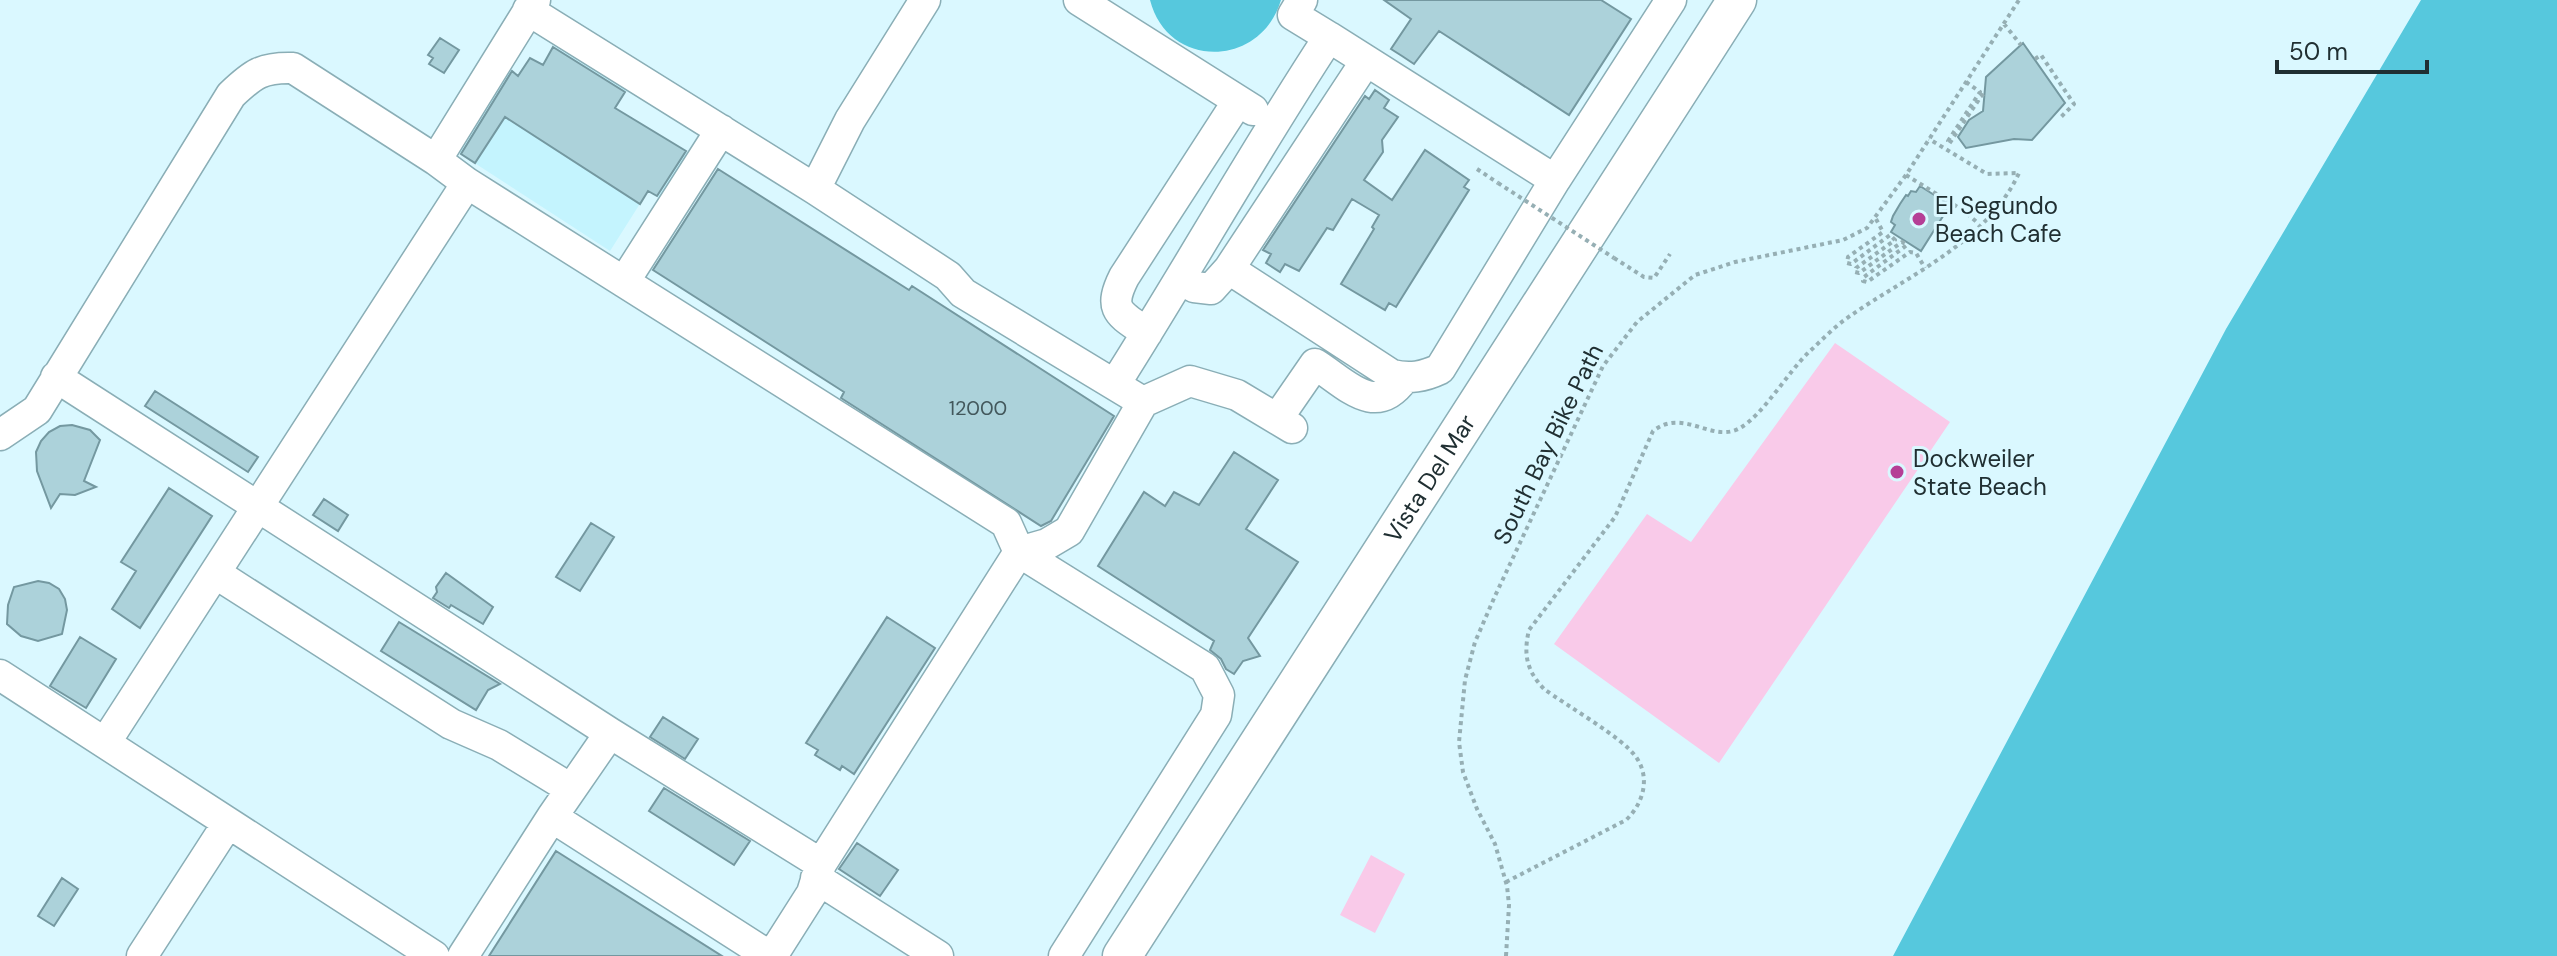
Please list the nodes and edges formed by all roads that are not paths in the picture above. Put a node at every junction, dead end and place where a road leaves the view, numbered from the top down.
1 (925, 0) edge
2 (1079, 0) edge
3 (1302, 0) edge
4 (1737, 0) edge
5 (1662, 3) edge
6 (531, 5) edge
7 (1329, 37) junction
8 (1366, 61) junction
9 (1238, 101) junction
10 (1273, 123) junction
11 (721, 130) junction
12 (436, 160) junction
13 (1555, 180) junction
14 (467, 183) junction
15 (815, 189) junction
16 (1229, 269) junction
17 (1181, 279) junction
18 (624, 282) junction
19 (1147, 333) junction
20 (56, 377) junction
21 (1404, 378) junction
22 (1115, 384) junction
23 (1143, 402) junction
24 (0, 435) edge
25 (257, 507) junction
26 (1019, 552) junction
27 (215, 573) junction
28 (1, 679) edge
29 (610, 733) junction
30 (105, 743) junction
31 (571, 789) junction
32 (552, 817) junction
33 (228, 823) junction
34 (818, 871) junction
35 (142, 956) edge
36 (434, 956) edge
37 (463, 956) edge
38 (770, 956) edge
39 (938, 956) edge
40 (1064, 956) edge
41 (1122, 956) edge

1 - 15 lane
2 - 9 lane
3 - 7 lane
4 - 41 main road, Vista Del Mar
5 - 13 lane
6 - 11 lane
6 - 12 lane
7 - 8 lane
7 - 10 lane
8 - 13 lane
8 - 16 lane
9 - 10 lane
9 - 19 lane
10 - 17 lane
11 - 15 lane
11 - 18 lane
12 - 14 lane
12 - 20 lane
13 - 21 lane
14 - 18 lane
14 - 25 lane
15 - 22 lane
16 - 17 lane
16 - 21 lane
17 - 19 lane
18 - 26 lane
19 - 22 lane
20 - 24 lane
20 - 25 lane
21 - 23 lane
22 - 23 lane
23 - 26 lane
25 - 27 lane
25 - 29 lane
26 - 34 lane
26 - 40 lane
27 - 30 lane
27 - 31 lane
28 - 30 lane
29 - 31 lane
29 - 34 lane
30 - 33 lane
31 - 32 lane
32 - 37 lane
32 - 38 lane
33 - 35 lane
33 - 36 lane
34 - 38 lane
34 - 39 lane

